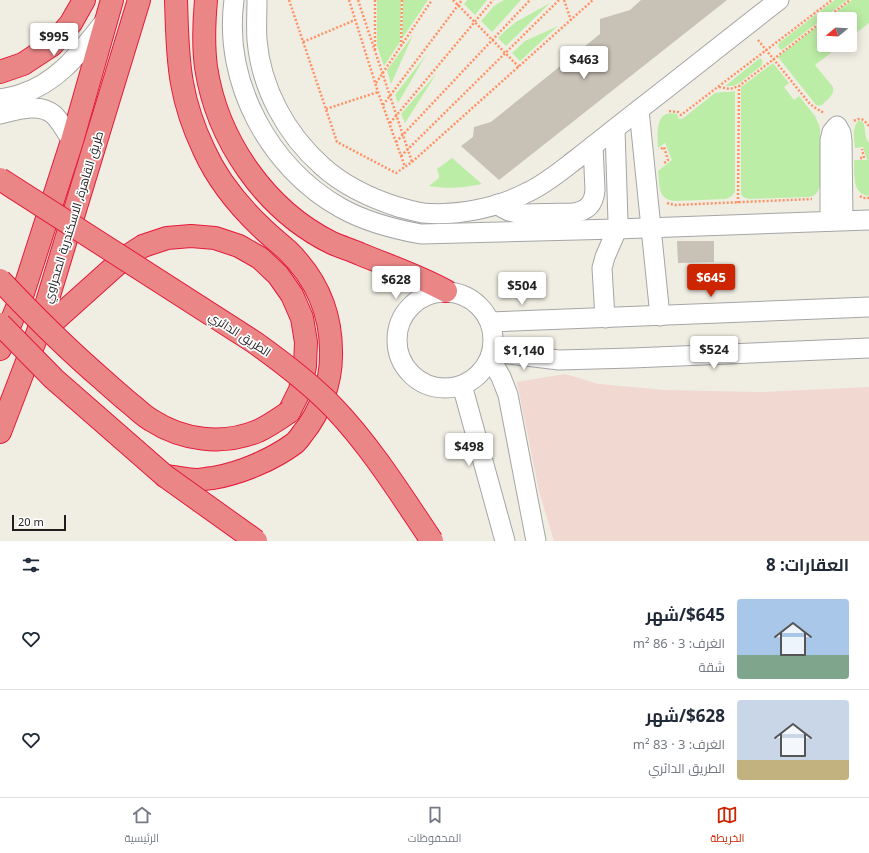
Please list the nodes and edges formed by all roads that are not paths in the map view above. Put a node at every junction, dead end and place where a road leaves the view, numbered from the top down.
1 (84, 0) edge
2 (139, 0) edge
3 (176, 0) edge
4 (206, 0) edge
5 (234, 0) edge
6 (257, 0) edge
7 (779, 0) edge
8 (110, 9) edge
9 (0, 72) edge
10 (0, 99) edge
11 (639, 110) junction
12 (0, 114) edge
13 (615, 129) junction
14 (72, 141) junction
15 (593, 146) junction
16 (0, 179) edge
17 (498, 204) junction
18 (869, 220) edge
19 (837, 221) junction
20 (650, 228) junction
21 (617, 229) junction
22 (0, 280) edge
23 (446, 291) junction
24 (869, 307) edge
25 (660, 316) junction
26 (605, 318) junction
27 (490, 322) junction
28 (0, 324) edge
29 (36, 338) junction
30 (869, 348) edge
31 (0, 349) edge
32 (491, 355) junction
33 (462, 385) junction
34 (0, 432) edge
35 (165, 476) junction
36 (256, 541) edge
37 (432, 541) edge
38 (505, 541) edge
39 (536, 541) edge

1 - 9 highway
2 - 29 highway, طريق القاهرة, الاسكندرية الصحراوي
3 - 35 highway
4 - 23 highway
5 - 21 street
6 - 17 street
7 - 11 street
8 - 10 street
8 - 14 highway, طريق القاهرة, الاسكندرية الصحراوي
11 - 13 street
11 - 20 street
12 - 14 street
13 - 15 street
13 - 21 street
14 - 31 highway, طريق القاهرة, الاسكندرية الصحراوي
15 - 17 street
15 - 17 street
16 - 37 highway, الطريق الدائري, bridge
18 - 19 street
19 - 19 street
19 - 20 street
20 - 21 street
20 - 25 street
21 - 26 street
22 - 29 highway, bridge
23 - 27 street
23 - 33 street
24 - 25 street
25 - 26 street
26 - 27 street
27 - 32 street
28 - 35 highway, bridge
29 - 34 highway, طريق القاهرة, الاسكندرية الصحراوي
30 - 32 street
32 - 33 street
32 - 39 street
33 - 38 street
35 - 36 highway, bridge

